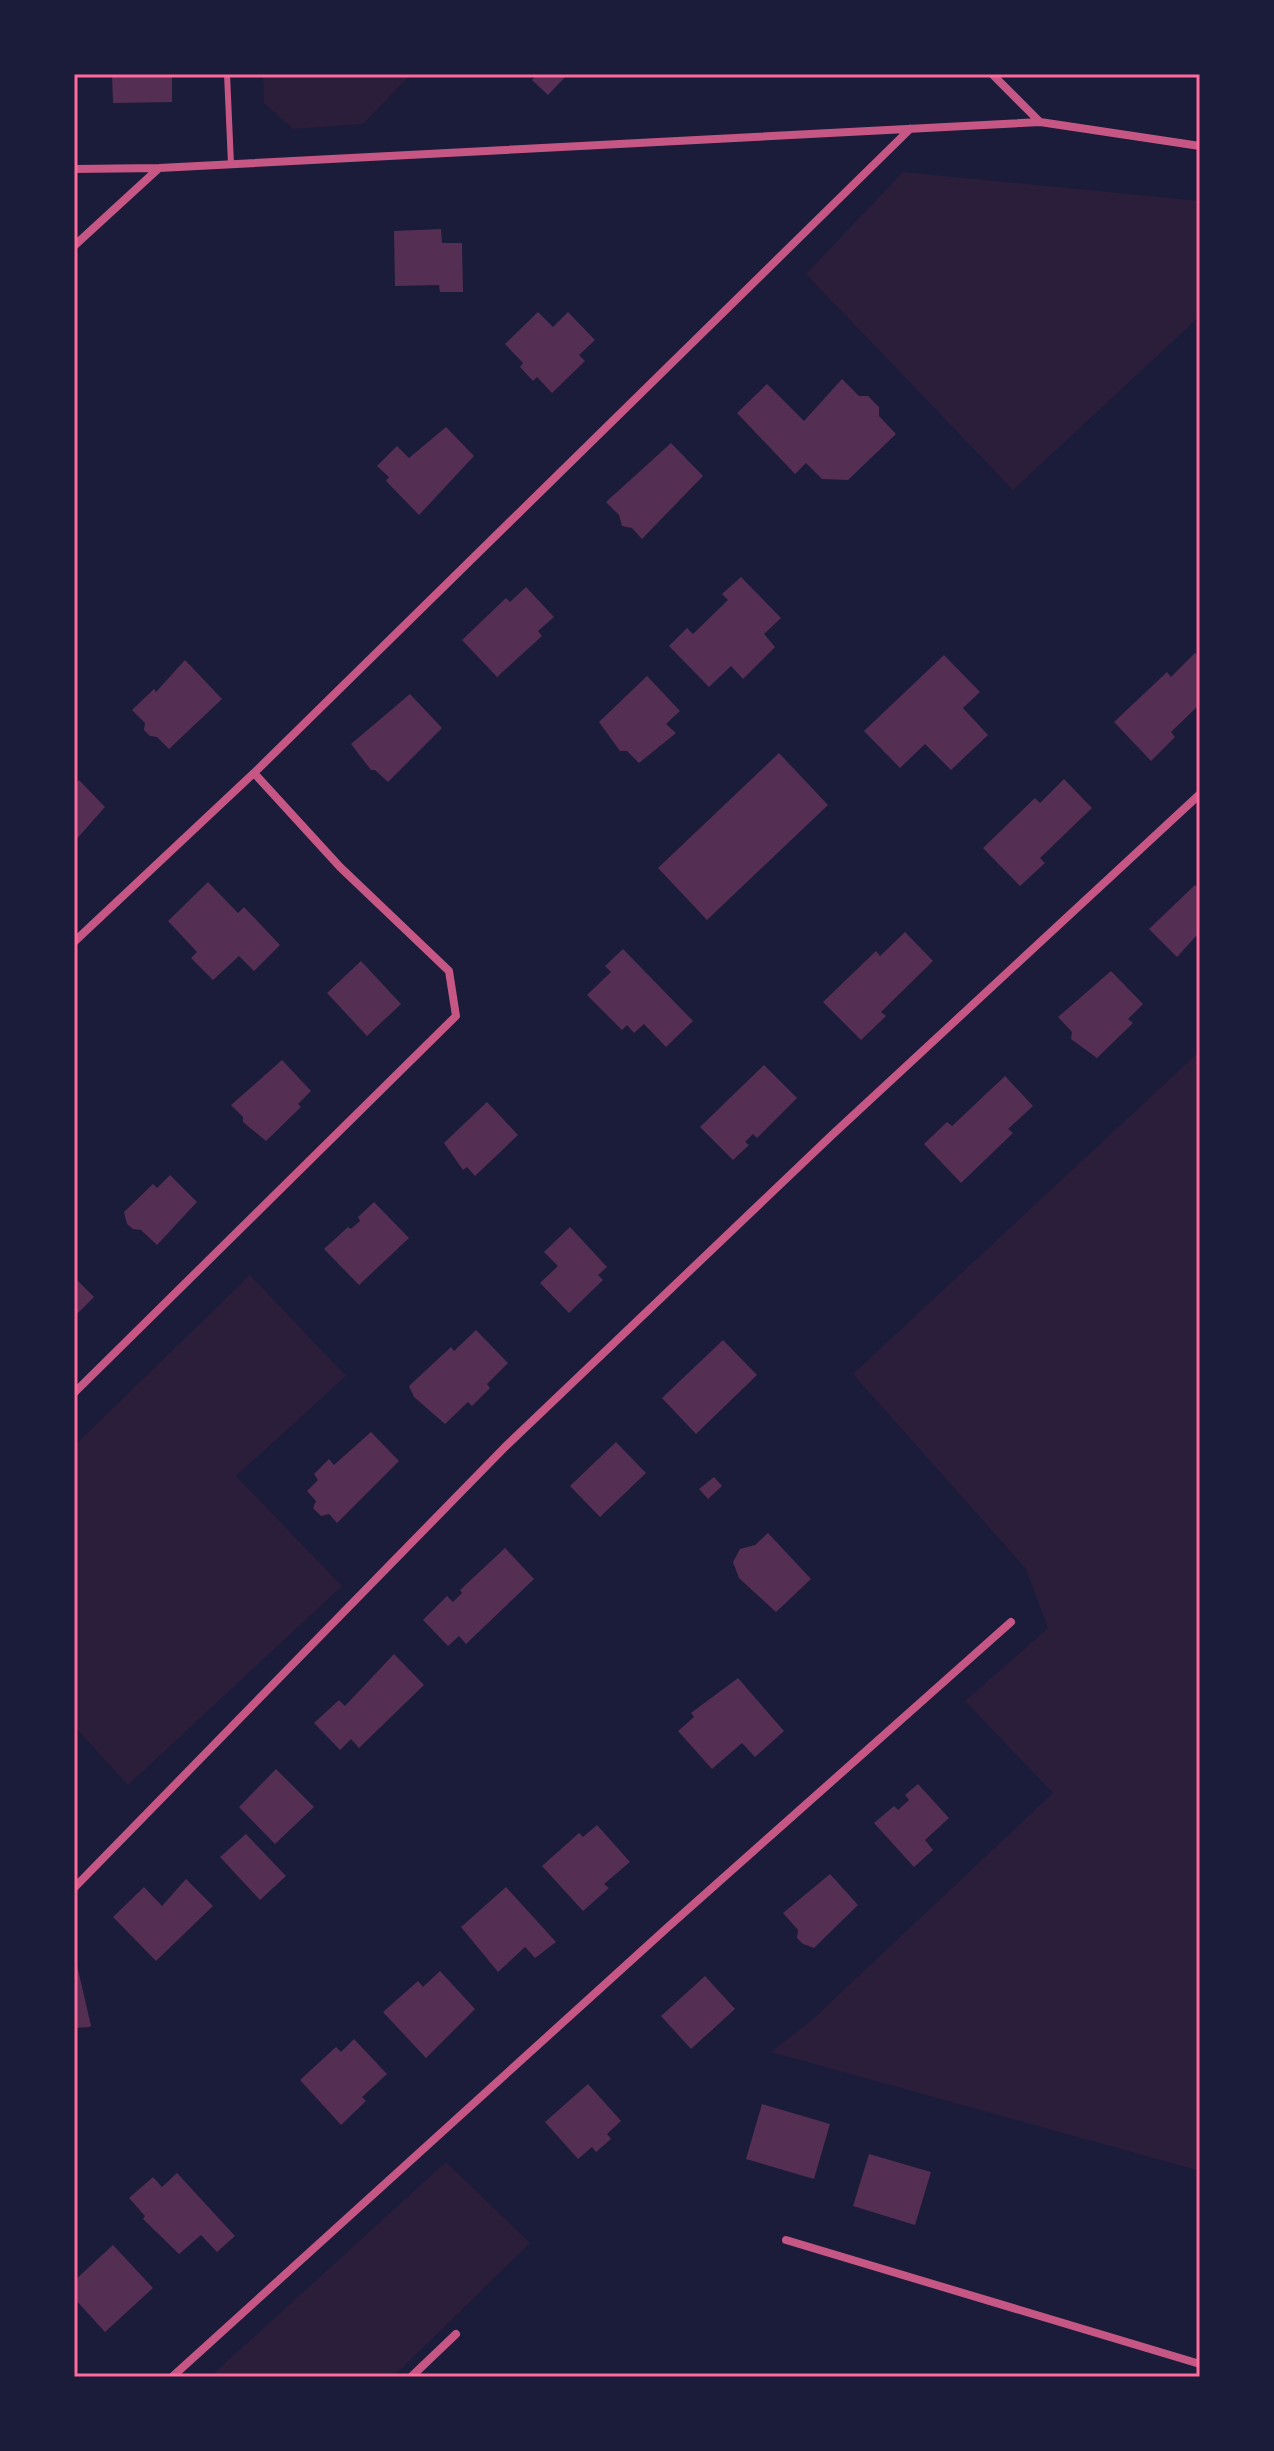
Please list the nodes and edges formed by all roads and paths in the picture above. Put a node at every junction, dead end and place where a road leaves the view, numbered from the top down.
1 (227, 74) edge
2 (992, 74) edge
3 (1040, 122) junction
4 (910, 129) junction
5 (1200, 146) edge
6 (231, 164) junction
7 (159, 168) junction
8 (74, 169) edge
9 (74, 246) edge
10 (254, 773) junction
11 (1200, 794) edge
12 (74, 942) edge
13 (74, 1393) edge
14 (1011, 1622) dead end
15 (74, 1888) edge
16 (786, 2240) dead end
17 (456, 2334) dead end
18 (1200, 2364) edge
19 (174, 2375) edge
20 (411, 2377) edge

1 - 6 lane
2 - 3 street
3 - 4 street
3 - 5 street
4 - 6 street
4 - 10 street
6 - 7 street
7 - 8 street
7 - 9 street
10 - 12 street
10 - 13 street
11 - 15 street
14 - 19 street
16 - 18 street
17 - 20 street

